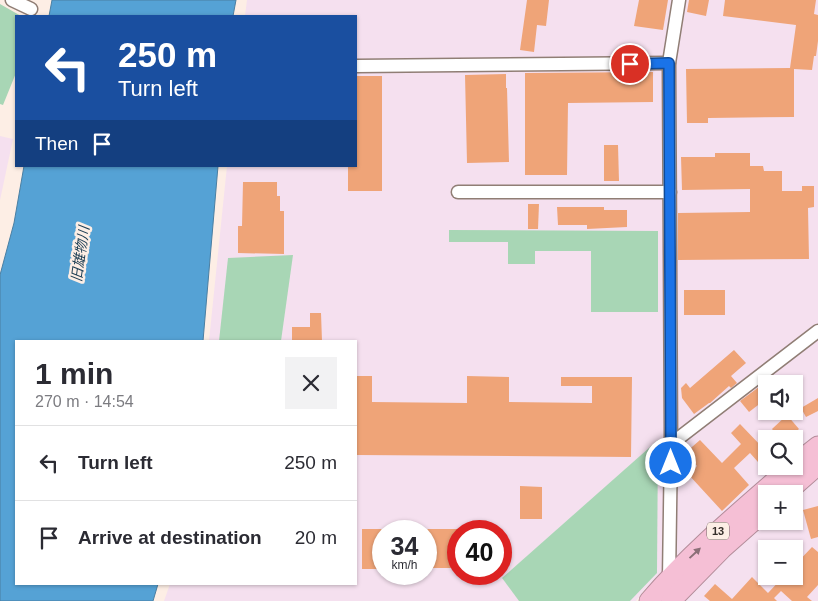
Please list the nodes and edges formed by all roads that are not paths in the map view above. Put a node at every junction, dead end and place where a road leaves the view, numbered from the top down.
1 (12, 0) edge
2 (680, 0) edge
3 (31, 9) dead end
4 (669, 63) junction
5 (357, 66) edge
6 (458, 192) dead end
7 (670, 192) junction
8 (818, 331) edge
9 (671, 444) junction
10 (818, 446) edge
11 (803, 458) edge
12 (818, 465) edge
13 (782, 475) edge
14 (795, 485) edge
15 (758, 517) edge
16 (669, 578) junction
17 (675, 600) edge
18 (649, 601) edge

1 - 3 street
2 - 4 street
4 - 5 street
4 - 7 street
6 - 7 street
7 - 9 street
8 - 9 street
9 - 16 street
10 - 11 highway, 13
12 - 14 highway
16 -> 13 highway, 13
15 - 17 highway, 13
16 - 17 street
16 - 18 highway, 13

